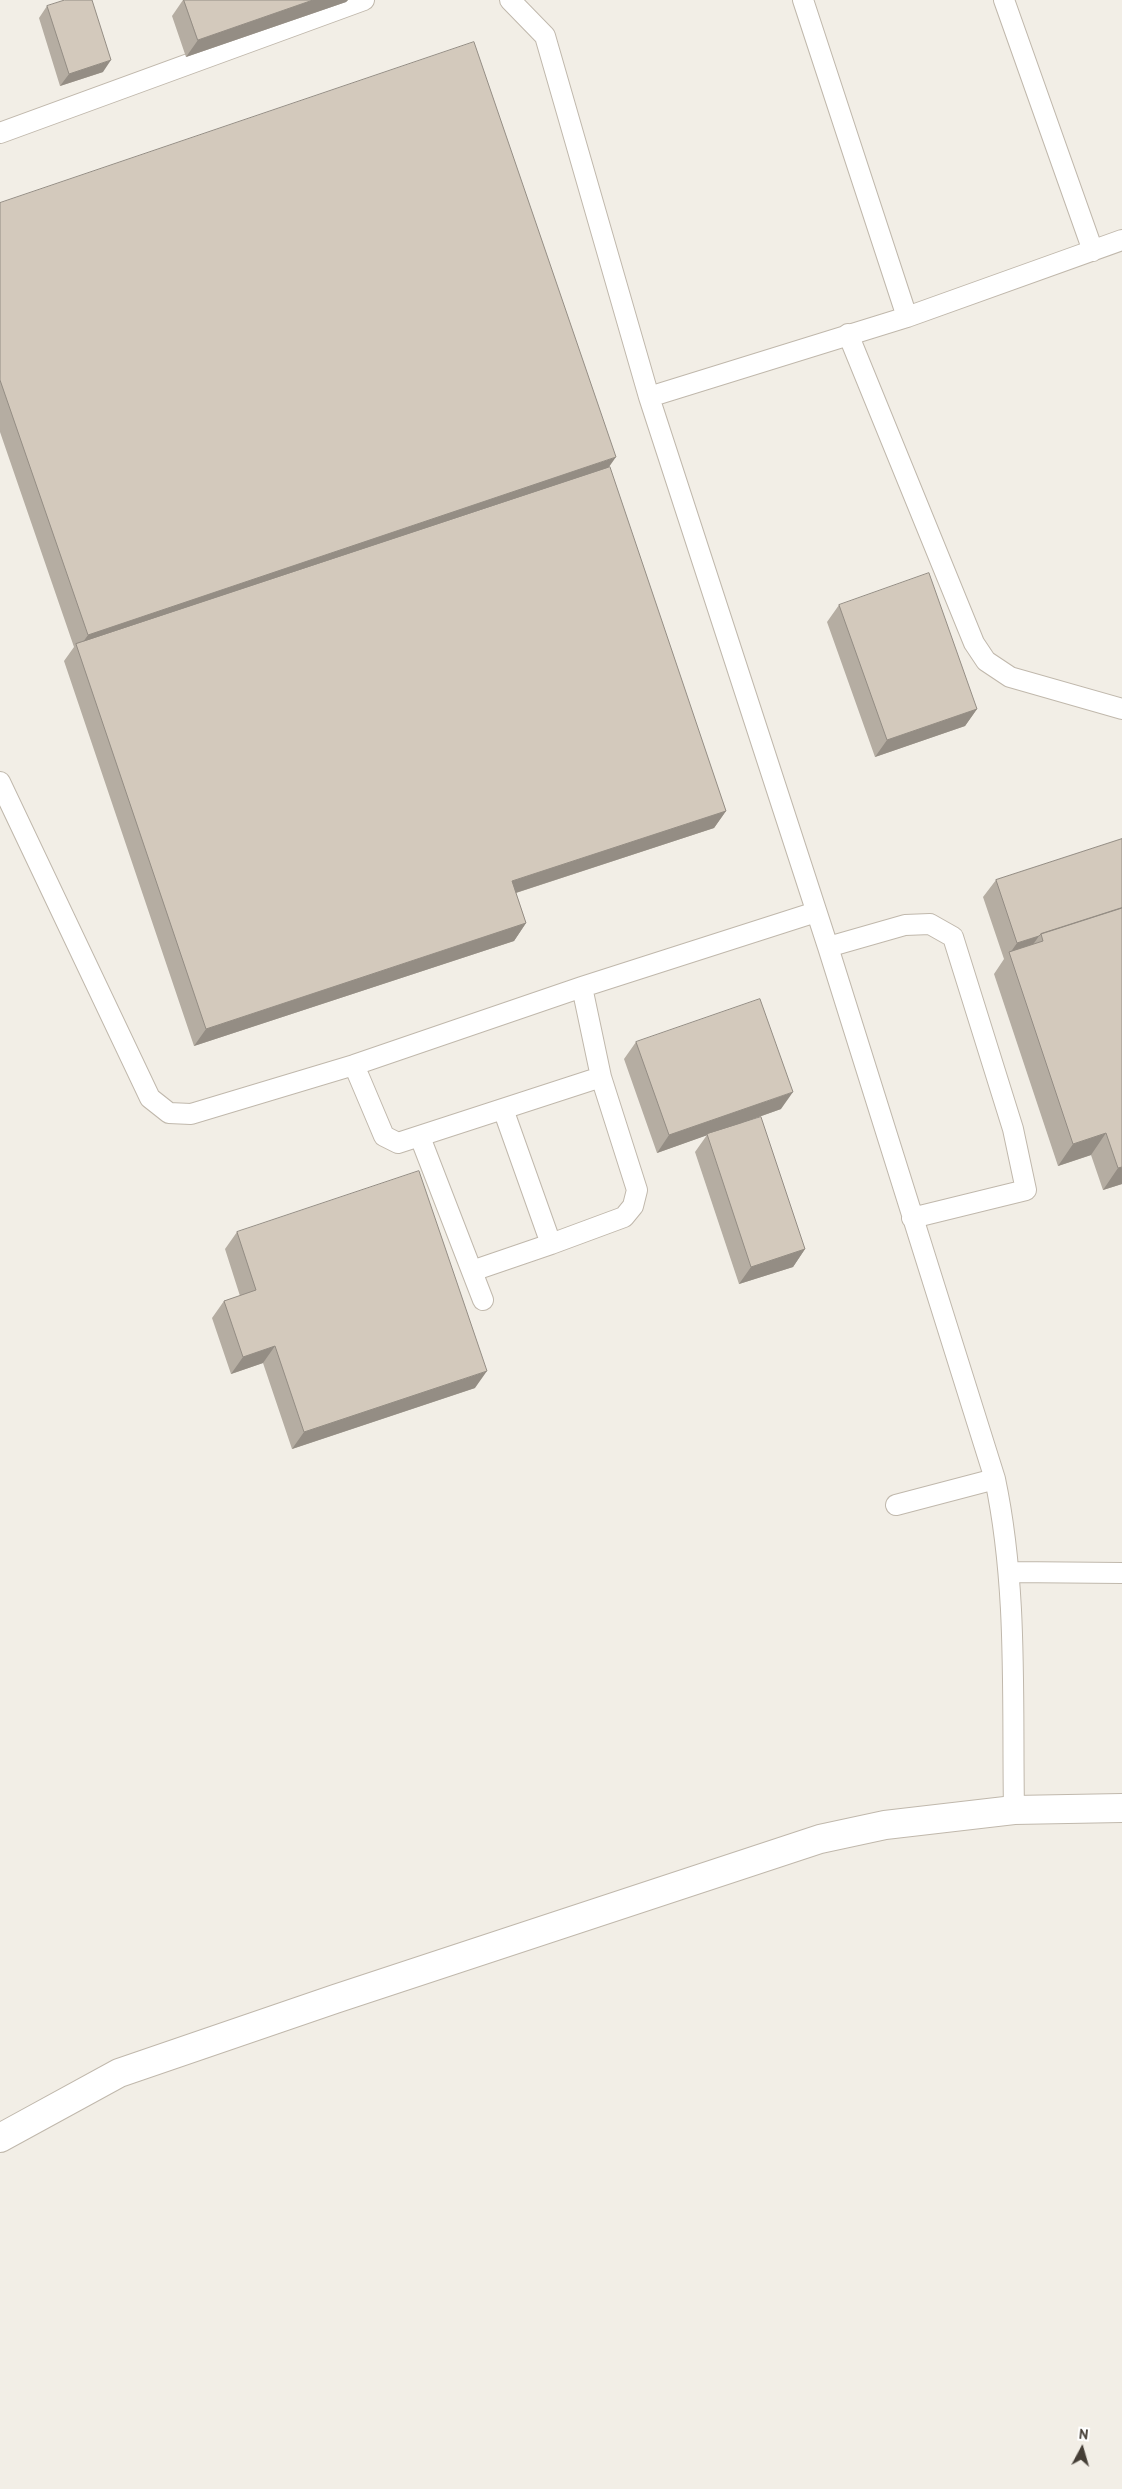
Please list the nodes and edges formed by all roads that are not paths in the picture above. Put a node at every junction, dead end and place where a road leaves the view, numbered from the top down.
1 (364, 0) edge
2 (510, 0) edge
3 (803, 0) edge
4 (1004, 0) edge
5 (0, 133) edge
6 (1122, 240) edge
7 (1093, 251) junction
8 (908, 317) junction
9 (848, 334) junction
10 (649, 397) junction
11 (1122, 710) edge
12 (0, 782) edge
13 (816, 912) junction
14 (828, 947) junction
15 (582, 987) junction
16 (354, 1065) junction
17 (602, 1077) junction
18 (503, 1109) junction
19 (420, 1137) junction
20 (912, 1218) junction
21 (551, 1244) junction
22 (472, 1271) junction
23 (483, 1300) dead end
24 (995, 1479) junction
25 (896, 1506) dead end
26 (1010, 1572) junction
27 (1122, 1573) edge
28 (1122, 1808) edge
29 (1014, 1810) junction
30 (0, 2138) edge

1 - 5 lane
2 - 10 lane
3 - 8 lane
4 - 7 lane
6 - 7 lane
7 - 8 lane
8 - 9 lane
9 - 10 lane
9 - 11 lane
10 - 13 lane
12 - 16 lane
13 - 14 lane
13 - 15 lane
14 - 20 lane
14 - 20 lane
15 - 16 lane
15 - 17 lane
16 - 19 lane
17 - 18 lane
17 - 21 lane
18 - 19 lane
18 - 21 lane
19 - 22 lane
20 - 24 lane
21 - 22 lane
22 - 23 lane
24 - 25 lane
24 - 26 lane
26 - 27 lane
26 - 29 lane
28 - 29 street
29 - 30 street

